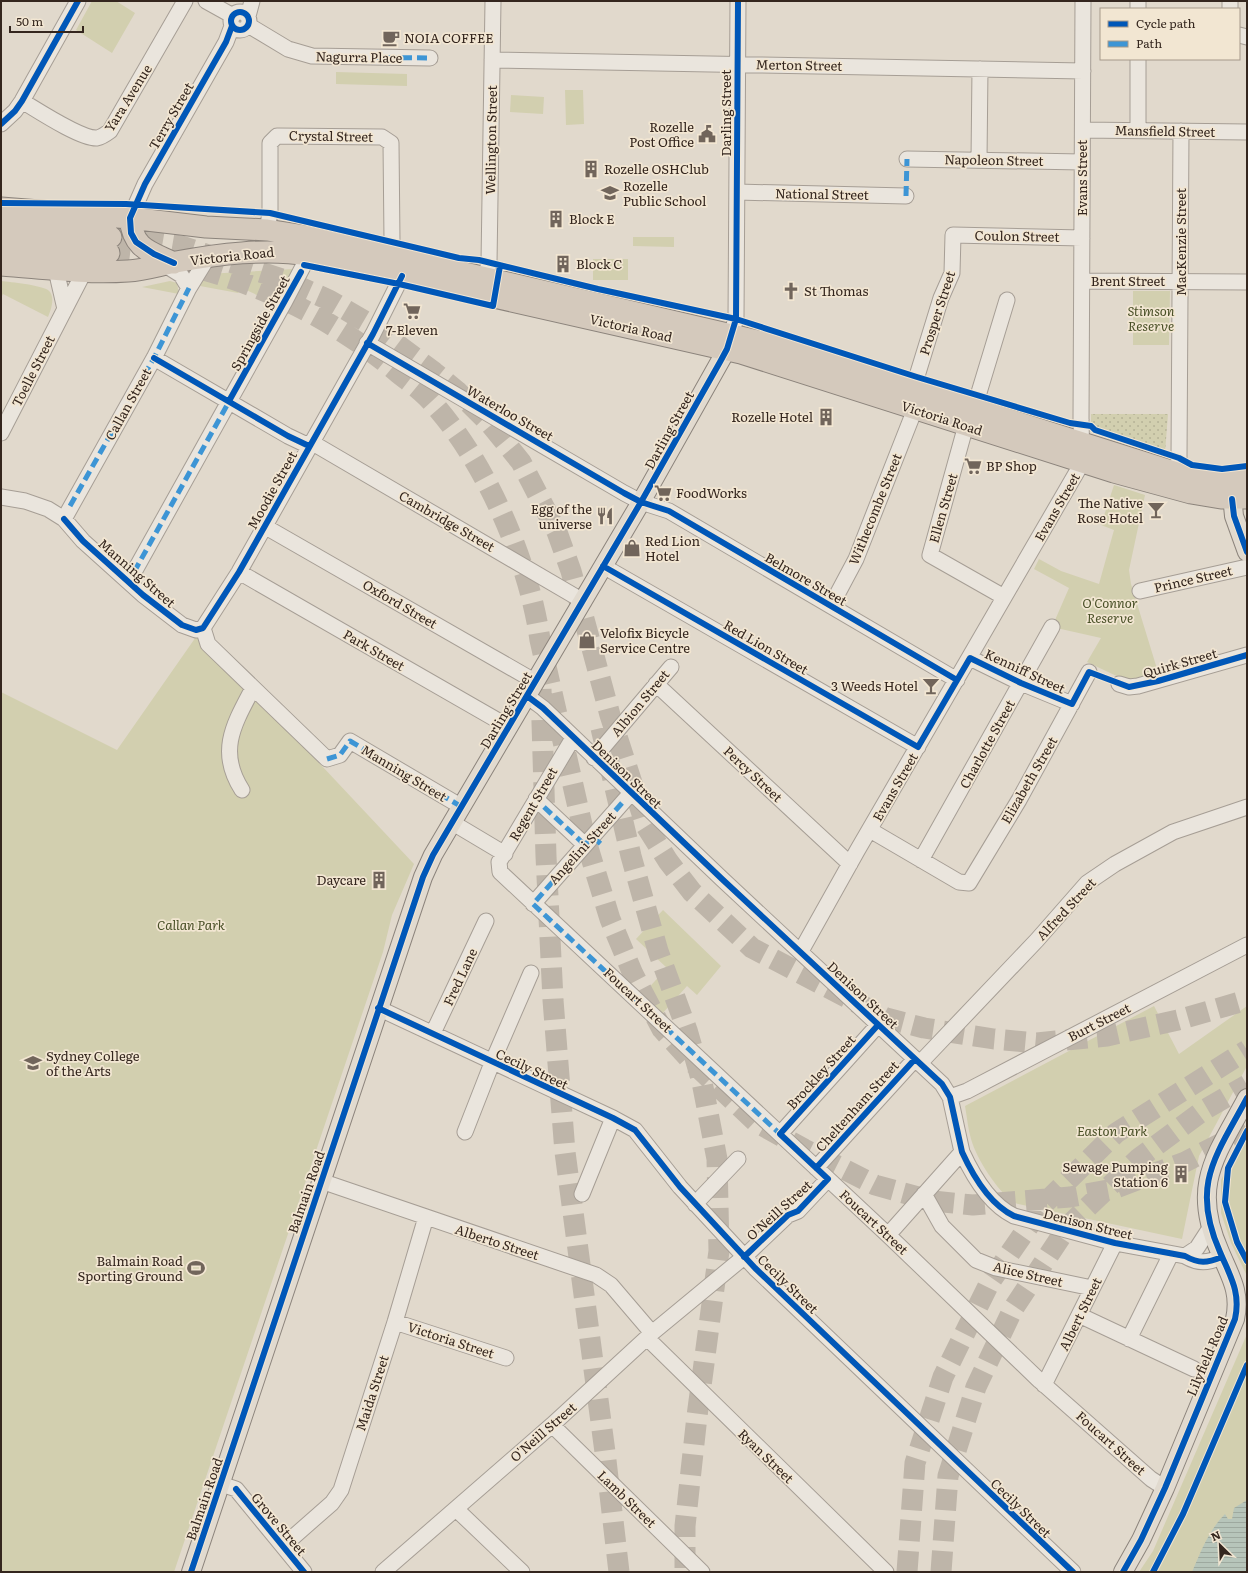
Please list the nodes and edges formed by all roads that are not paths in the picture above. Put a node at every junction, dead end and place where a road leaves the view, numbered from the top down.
1 (78, 1) edge
2 (185, 1) edge
3 (206, 1) edge
4 (250, 1) edge
5 (493, 1) edge
6 (738, 1) edge
7 (1083, 1) edge
8 (240, 21) junction
9 (430, 58) dead end
10 (492, 60) junction
11 (1138, 60) edge
12 (738, 64) junction
13 (980, 69) junction
14 (1083, 71) junction
15 (22, 101) junction
16 (1, 124) edge
17 (1082, 130) junction
18 (1138, 131) junction
19 (1181, 131) junction
20 (1247, 132) edge
21 (907, 159) dead end
22 (979, 160) junction
23 (1082, 162) junction
24 (737, 192) junction
25 (906, 196) dead end
26 (1, 208) edge
27 (130, 218) junction
28 (1, 229) edge
29 (267, 230) junction
30 (953, 235) joint
31 (1082, 238) junction
32 (1, 247) edge
33 (309, 255) junction
34 (388, 256) junction
35 (208, 257) junction
36 (169, 264) junction
37 (1, 265) edge
38 (56, 270) junction
39 (84, 272) junction
40 (402, 276) junction
41 (485, 278) junction
42 (1082, 281) junction
43 (1180, 281) junction
44 (1247, 282) edge
45 (189, 288) junction
46 (468, 291) junction
47 (1007, 300) dead end
48 (65, 309) junction
49 (729, 342) junction
50 (367, 344) junction
51 (154, 358) junction
52 (914, 399) junction
53 (229, 401) junction
54 (970, 417) junction
55 (1, 433) edge
56 (310, 444) junction
57 (1082, 453) junction
58 (1177, 473) junction
59 (1239, 489) edge
60 (1, 497) edge
61 (641, 502) junction
62 (64, 519) junction
63 (264, 526) junction
64 (1245, 545) edge
65 (603, 566) junction
66 (1247, 567) edge
67 (239, 572) junction
68 (129, 581) junction
69 (1140, 591) dead end
70 (1004, 598) junction
71 (582, 601) junction
72 (831, 606) junction
73 (1052, 627) dead end
74 (203, 628) junction
75 (1247, 655) edge
76 (970, 658) junction
77 (671, 667) dead end
78 (1089, 672) dead end
79 (957, 680) junction
80 (1021, 683) junction
81 (656, 684) junction
82 (1119, 684) dead end
83 (252, 688) junction
84 (531, 689) junction
85 (1072, 704) junction
86 (509, 727) junction
87 (573, 738) junction
88 (918, 747) junction
89 (594, 758) junction
90 (242, 790) dead end
91 (631, 793) junction
92 (536, 799) junction
93 (462, 807) junction
94 (1247, 807) edge
95 (453, 823) junction
96 (870, 830) junction
97 (593, 842) junction
98 (505, 854) junction
99 (921, 860) junction
100 (850, 864) junction
101 (500, 872) joint
102 (533, 904) junction
103 (486, 921) dead end
104 (1247, 945) edge
105 (801, 952) junction
106 (531, 973) dead end
107 (378, 1008) junction
108 (878, 1025) junction
109 (433, 1033) junction
110 (918, 1061) junction
111 (492, 1063) junction
112 (950, 1097) junction
113 (1247, 1098) edge
114 (613, 1118) junction
115 (465, 1132) dead end
116 (780, 1134) junction
117 (962, 1152) junction
118 (738, 1159) dead end
119 (816, 1168) junction
120 (828, 1179) junction
121 (321, 1181) junction
122 (582, 1194) dead end
123 (924, 1194) junction
124 (695, 1204) junction
125 (426, 1217) junction
126 (1210, 1228) junction
127 (888, 1235) junction
128 (1115, 1242) junction
129 (1220, 1253) junction
130 (1182, 1254) junction
131 (744, 1256) junction
132 (1092, 1288) junction
133 (1079, 1315) junction
134 (395, 1322) junction
135 (650, 1336) junction
136 (1129, 1339) junction
137 (506, 1358) dead end
138 (1194, 1369) dead end
139 (1044, 1384) junction
140 (552, 1425) junction
141 (221, 1484) junction
142 (1165, 1488) junction
143 (456, 1509) junction
144 (283, 1546) junction
145 (191, 1572) edge
146 (304, 1572) edge
147 (383, 1572) edge
148 (522, 1572) edge
149 (702, 1572) edge
150 (886, 1572) edge
151 (1073, 1572) edge
152 (1123, 1572) edge

1 - 15 street
2 - 15 street, Yara Avenue
3 - 8 street, Nagurra Place
4 - 8 street, Terry Street
5 - 10 street, Wellington Street
6 - 12 street, Darling Street
7 - 14 street, Evans Street
8 - 9 street, Nagurra Place
8 - 27 street, Terry Street
10 - 12 street, Merton Street
10 - 41 street, Wellington Street
11 - 18 street
12 - 13 street, Merton Street
12 - 24 street, Darling Street
13 - 14 street, Merton Street
13 - 22 street
14 - 17 street, Evans Street
15 - 16 street
17 - 18 street, Mansfield Street
17 - 23 street, Evans Street
18 - 19 street, Mansfield Street
19 - 20 street, Mansfield Street
19 - 43 street, MacKenzie Street
21 - 22 street, Napoleon Street
22 - 23 street, Napoleon Street
23 - 31 street, Evans Street
24 - 25 street, National Street
24 - 49 street, Darling Street
26 - 27 highway, Victoria Road
27 - 29 highway, Victoria Road
27 - 36 highway
28 - 32 highway
29 - 34 highway, Victoria Road
29 - 34 street, Crystal Street
30 - 31 street, Coulon Street
30 - 52 street, Prosper Street
31 - 42 street, Evans Street
33 - 35 highway, Victoria Road
33 - 40 highway, Victoria Road
33 - 53 street, Springside Street
34 - 41 highway, Victoria Road
35 - 36 highway, Victoria Road
35 - 45 street, Callan Street
36 - 39 highway, Victoria Road
36 - 45 street
37 - 38 highway, Victoria Road
38 - 39 highway, Victoria Road
38 - 48 street
39 - 48 street, Toelle Street
40 - 46 highway, Victoria Road
40 - 50 street, Moodie Street
41 - 46 highway
41 - 49 highway, Victoria Road
42 - 43 street, Brent Street
42 - 57 street, Evans Street
43 - 44 street, Brent Street
43 - 58 street, MacKenzie Street
45 - 51 street, Callan Street
46 - 49 highway, Victoria Road
47 - 54 street, Ellen Street
48 - 55 street, Toelle Street
49 - 52 highway, Victoria Road
49 - 61 main road, Darling Street
50 - 56 street, Moodie Street
50 - 61 street, Waterloo Street
51 - 53 street, Cambridge Street
51 - 62 street, Callan Street
52 - 54 highway, Victoria Road
52 - 72 street, Withecombe Street
53 - 56 street, Cambridge Street
53 - 68 street, Springside Street
54 - 57 highway, Victoria Road
54 - 70 street, Ellen Street
56 - 63 street, Moodie Street
56 - 71 street, Cambridge Street
57 - 58 highway, Victoria Road
57 - 59 highway, Victoria Road
57 - 70 street, Evans Street
58 - 59 highway, Victoria Road
59 - 64 main road
60 - 62 street, Manning Street
61 - 65 main road, Darling Street
61 - 72 street, Belmore Street
62 - 68 street, Manning Street
63 - 67 street, Moodie Street
63 - 84 street, Oxford Street
65 - 71 main road, Darling Street
65 - 88 street, Red Lion Street
66 - 69 street, Prince Street
67 - 74 street, Moodie Street
67 - 86 street, Park Street
68 - 74 street, Manning Street
70 - 76 street, Evans Street
71 - 84 main road, Darling Street
72 - 79 street, Belmore Street
73 - 80 street, Charlotte Street
74 - 83 street, Manning Street
75 - 82 street, Quirk Street
76 - 79 street, Evans Street
76 - 80 street, Kenniff Street
77 - 81 street, Albion Street
78 - 85 street, Elizabeth Street
79 - 88 street, Evans Street
80 - 85 street, Kenniff Street
80 - 99 street, Charlotte Street
81 - 89 street, Albion Street
81 - 100 street, Percy Street
83 - 90 street
83 - 93 street, Manning Street
84 - 86 main road, Darling Street
84 - 87 street, Denison Street
85 - 99 street, Elizabeth Street
86 - 93 main road, Darling Street
87 - 89 street, Denison Street
87 - 92 street, Regent Street
88 - 96 street, Evans Street
89 - 91 street, Denison Street
91 - 97 street, Angelini Street
91 - 105 street, Denison Street
92 - 97 street
92 - 98 street, Regent Street
93 - 95 main road, Darling Street
94 - 110 street, Alfred Street
95 - 98 street
95 - 107 main road, Balmain Road
96 - 99 street
96 - 100 street, Evans Street
97 - 102 street, Angelini Street
98 - 101 street, Regent Street
100 - 105 street, Evans Street
101 - 102 street, Foucart Street
102 - 116 street, Foucart Street
103 - 109 street, Fred Lane
104 - 112 street, Burt Street
105 - 108 street, Denison Street
106 - 111 street
107 - 109 street, Cecily Street
107 - 121 main road, Balmain Road
108 - 110 street, Denison Street
108 - 116 street, Brockley Street
109 - 111 street, Cecily Street
110 - 112 street, Denison Street
110 - 119 street, Cheltenham Street
111 - 114 street, Cecily Street
111 - 115 street
112 - 117 street, Denison Street
113 - 126 main road, Lilyfield Road
114 - 122 street
114 - 124 street, Cecily Street
116 - 119 street, Foucart Street
117 - 123 street
117 - 128 street, Denison Street
118 - 124 street
119 - 120 street, Foucart Street
120 - 127 street, Foucart Street
120 - 131 street, O'Neill Street
121 - 125 street, Alberto Street
121 - 141 main road, Balmain Road
123 - 127 street
123 - 132 street, Alice Street
124 - 131 street, Cecily Street
125 - 134 street, Maida Street
125 - 135 street, Alberto Street
126 - 129 main road, Lilyfield Road
126 - 130 street
127 - 139 street, Foucart Street
128 - 130 street, Denison Street
128 - 132 street, Albert Street
129 - 130 street, Denison Street
129 - 142 main road, Lilyfield Road
130 - 136 street
131 - 135 street, O'Neill Street
131 - 151 street, Cecily Street
132 - 133 street, Albert Street
133 - 136 street
133 - 139 street, Albert Street
134 - 137 street, Victoria Street
134 - 144 street, Maida Street
135 - 140 street, O'Neill Street
135 - 150 street, Ryan Street
136 - 138 street
139 - 142 street, Foucart Street
140 - 143 street, O'Neill Street
140 - 149 street, Lamb Street
141 - 144 street, Grove Street
141 - 145 main road, Balmain Road
142 - 152 main road, Lilyfield Road
143 - 147 street, O'Neill Street
143 - 148 street
144 - 146 street, Grove Street

